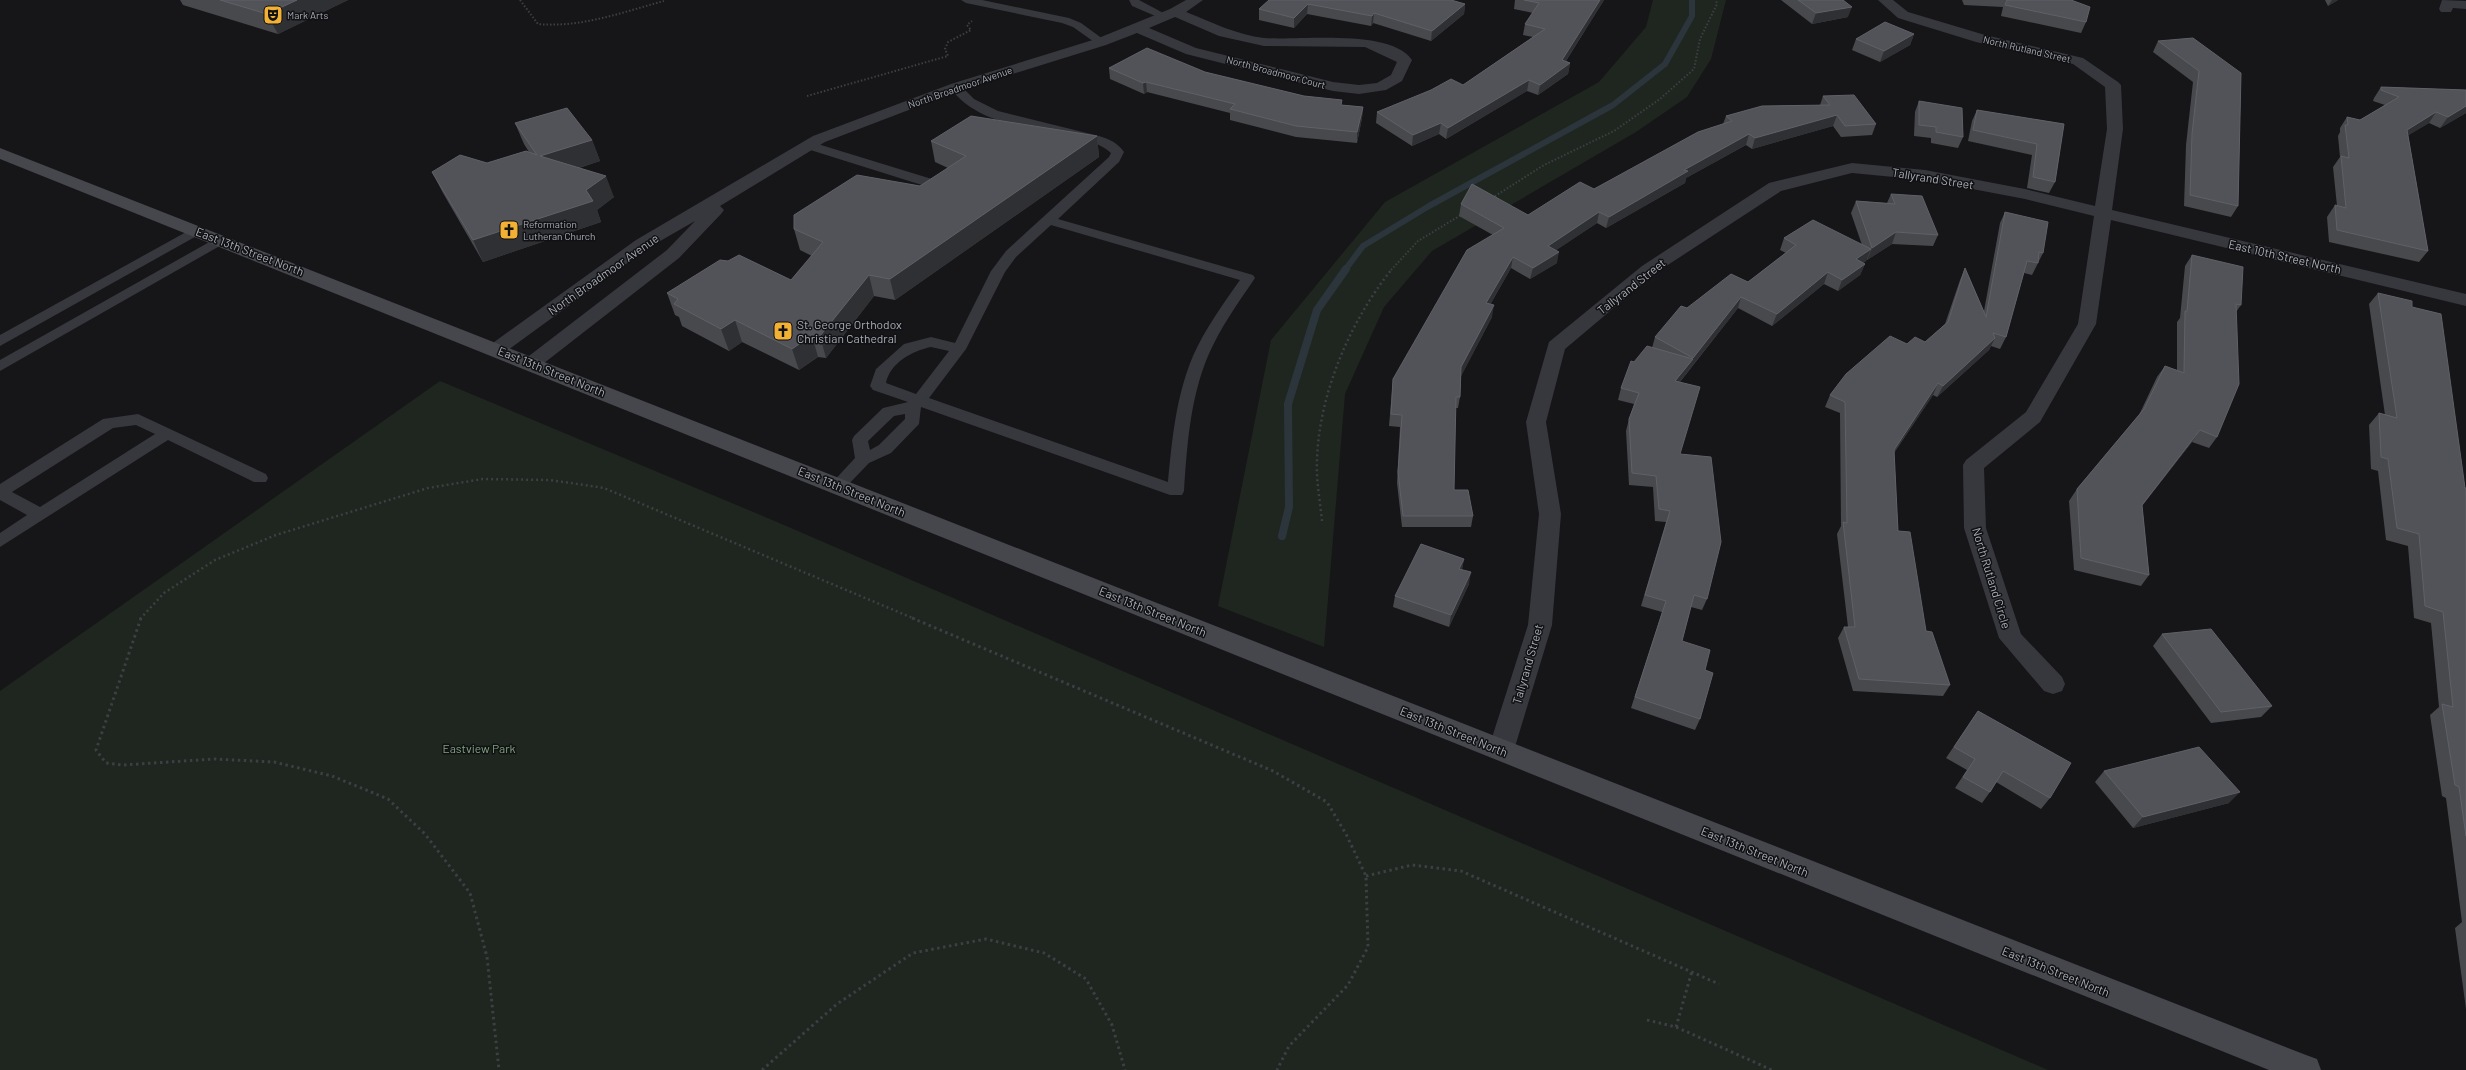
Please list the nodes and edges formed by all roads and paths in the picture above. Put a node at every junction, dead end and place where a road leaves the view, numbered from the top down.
1 (520, 0) edge
2 (966, 0) edge
3 (1196, 0) edge
4 (1716, 0) edge
5 (1884, 0) edge
6 (664, 1) edge
7 (1135, 2) edge
8 (2466, 5) edge
9 (992, 7) junction
10 (2446, 9) dead end
11 (1170, 14) junction
12 (1138, 28) junction
13 (1101, 42) junction
14 (956, 87) junction
15 (807, 96) dead end
16 (808, 145) junction
17 (0, 153) edge
18 (930, 183) edge
19 (733, 192) junction
20 (1489, 199) edge
21 (2103, 213) junction
22 (1463, 214) edge
23 (1048, 220) junction
24 (196, 230) junction
25 (220, 240) junction
26 (2466, 300) edge
27 (0, 341) edge
28 (497, 349) junction
29 (959, 349) junction
30 (532, 363) junction
31 (0, 366) edge
32 (916, 403) junction
33 (167, 433) junction
34 (863, 459) junction
35 (260, 478) dead end
36 (838, 485) junction
37 (0, 492) edge
38 (42, 515) junction
39 (1322, 521) dead end
40 (0, 542) edge
41 (2053, 684) dead end
42 (1501, 750) junction
43 (1366, 876) junction
44 (1692, 971) junction
45 (1719, 984) dead end
46 (1647, 1020) dead end
47 (1676, 1027) junction
48 (498, 1070) edge
49 (762, 1070) edge
50 (1125, 1070) edge
51 (1277, 1070) edge
52 (1772, 1070) edge
53 (2306, 1070) edge

1 - 6 path
2 - 9 lane
3 - 11 street, North Broadmoor Avenue
4 - 20 path
5 - 21 street, North Rutland Street
7 - 11 lane
8 - 10 street
9 - 13 lane
9 - 15 path
11 - 12 street, North Broadmoor Avenue
11 - 12 street, North Broadmoor Court
12 - 13 street, North Broadmoor Avenue
13 - 14 street, North Broadmoor Avenue
14 - 16 street, North Broadmoor Avenue
14 - 23 lane
16 - 18 lane
16 - 19 street, North Broadmoor Avenue
17 - 24 main road, East 13th Street North
19 - 28 street, North Broadmoor Avenue
19 - 30 street, North Broadmoor Avenue
21 - 26 street, East 10th Street North
21 - 41 street, North Rutland Circle
21 - 42 street, Tallyrand Street
22 - 39 path
23 - 29 lane
23 - 32 lane
24 - 25 main road, East 13th Street North
24 - 27 lane
25 - 28 main road, East 13th Street North
25 - 31 lane
28 - 30 main road, East 13th Street North
29 - 32 lane
29 - 32 lane
30 - 36 main road, East 13th Street North
32 - 34 lane
32 - 34 lane
33 - 35 lane
33 - 37 lane
33 - 38 lane
34 - 36 lane
36 - 42 main road, East 13th Street North
37 - 38 lane
38 - 40 lane
42 - 53 main road, East 13th Street North
43 - 44 path
43 - 48 path
43 - 51 path
44 - 45 path
44 - 47 path
46 - 47 path
47 - 52 path
49 - 50 path

